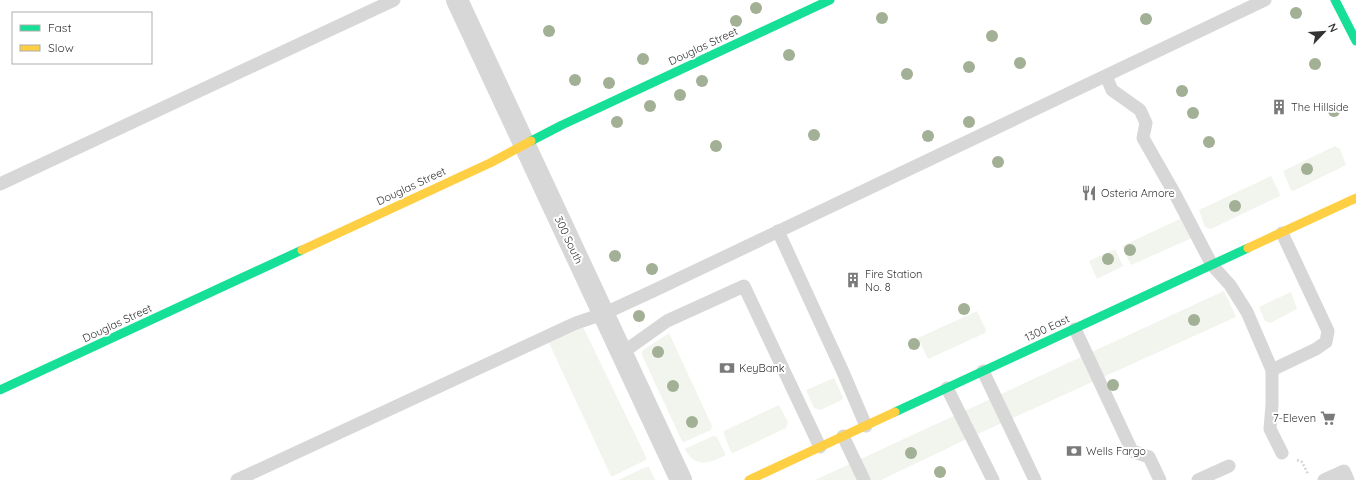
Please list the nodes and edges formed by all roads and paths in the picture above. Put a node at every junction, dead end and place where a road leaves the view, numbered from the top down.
1 (394, 0) edge
2 (457, 0) edge
3 (830, 0) edge
4 (1265, 0) edge
5 (1350, 0) edge
6 (1337, 3) edge
7 (1356, 41) edge
8 (1106, 76) junction
9 (524, 145) junction
10 (0, 184) edge
11 (1356, 198) edge
12 (778, 231) junction
13 (1282, 233) junction
14 (1212, 265) junction
15 (603, 314) junction
16 (1075, 329) junction
17 (622, 353) junction
18 (1272, 370) junction
19 (983, 371) junction
20 (947, 388) junction
21 (0, 390) edge
22 (866, 426) junction
23 (843, 436) junction
24 (820, 447) junction
25 (1282, 452) dead end
26 (1302, 462) dead end
27 (1229, 466) dead end
28 (1305, 468) dead end
29 (237, 480) edge
30 (681, 480) edge
31 (749, 480) edge
32 (864, 480) edge
33 (993, 480) edge
34 (1035, 480) edge
35 (1160, 480) edge
36 (1198, 480) edge
37 (1324, 480) edge
38 (1348, 480) edge

1 - 10 lane
2 - 9 street, 300 South
3 - 9 street, Douglas Street
4 - 8 lane
5 - 6 lane
6 - 7 street
8 - 12 lane
8 - 14 lane
9 - 15 street, 300 South
9 - 21 street, Douglas Street
11 - 13 street, 1300 East
12 - 15 lane
12 - 22 lane
13 - 14 street, 1300 East
13 - 18 lane
14 - 16 street, 1300 East
14 - 18 lane
15 - 17 street, 300 South
15 - 29 lane
16 - 19 street, 1300 East
16 - 35 lane
17 - 24 lane
17 - 30 street, 300 South
18 - 25 lane
19 - 20 street, 1300 East
19 - 34 lane
20 - 22 street, 1300 East
20 - 33 lane
22 - 23 street, 1300 East
23 - 24 street, 1300 East
23 - 32 lane
24 - 31 street, 1300 East
26 - 28 path
27 - 36 lane
37 - 38 lane

